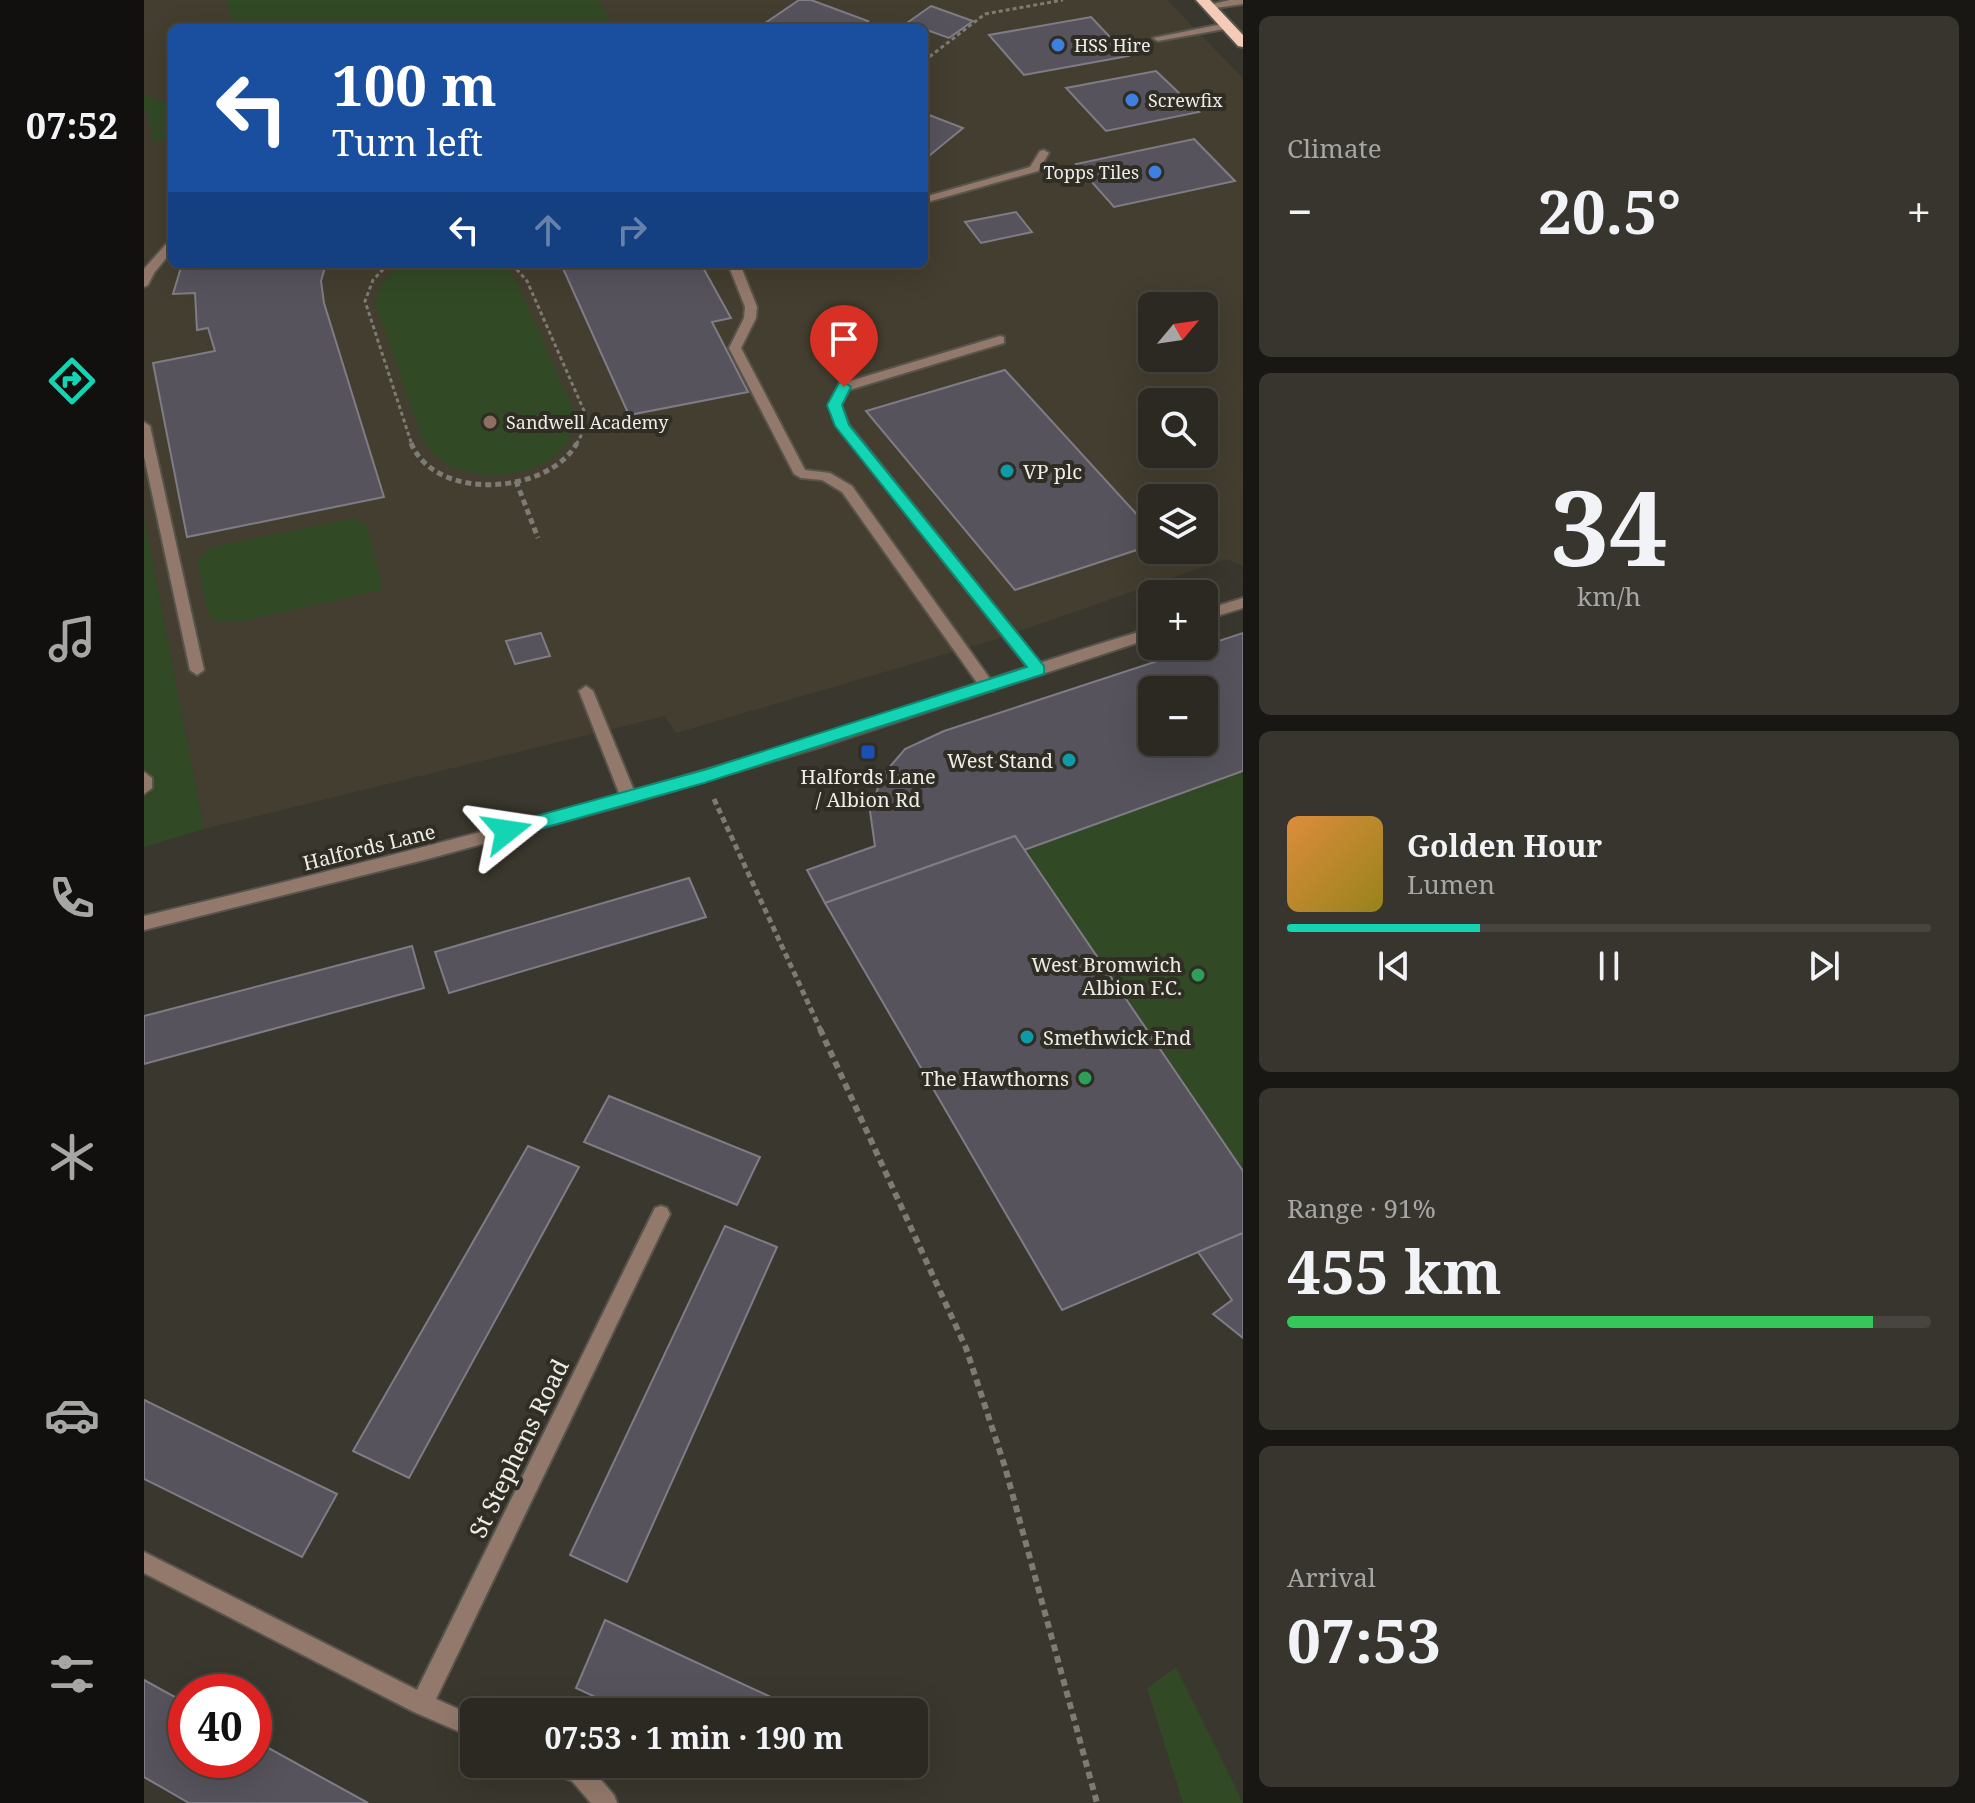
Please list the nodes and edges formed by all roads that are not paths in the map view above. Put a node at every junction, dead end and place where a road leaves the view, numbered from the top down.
1 (1243, 1) edge
2 (1206, 3) edge
3 (1227, 26) junction
4 (1158, 38) dead end
5 (1243, 43) edge
6 (1044, 153) dead end
7 (928, 199) edge
8 (168, 249) edge
9 (736, 268) edge
10 (144, 283) edge
11 (1000, 340) dead end
12 (144, 426) edge
13 (1243, 603) edge
14 (1218, 611) edge
15 (1138, 638) edge
16 (197, 670) dead end
17 (1038, 670) junction
18 (988, 687) junction
19 (586, 691) dead end
20 (144, 778) edge
21 (144, 788) edge
22 (629, 798) junction
23 (144, 923) edge
24 (661, 1214) dead end
25 (144, 1562) edge
26 (422, 1704) junction
27 (460, 1721) edge
28 (584, 1778) edge
29 (606, 1803) edge

1 - 2 street
2 - 3 highway
3 - 4 street
3 - 5 highway
6 - 7 street
8 - 10 street
9 - 18 street
11 - 17 street
12 - 16 street
13 - 14 street
15 - 17 street, Halfords Lane
17 - 18 street, Halfords Lane
18 - 22 street, Halfords Lane
19 - 22 street
20 - 21 street
22 - 23 street, Halfords Lane
24 - 26 street, St Stephens Road
25 - 26 street
26 - 27 street
28 - 29 street

